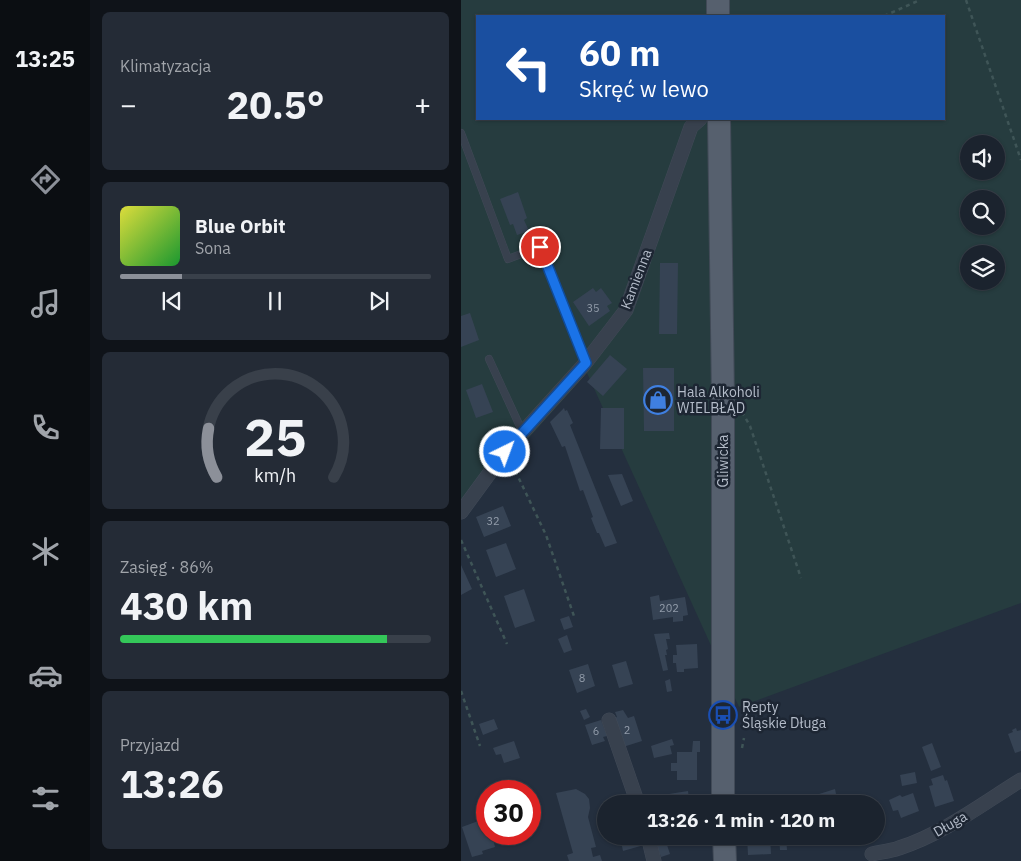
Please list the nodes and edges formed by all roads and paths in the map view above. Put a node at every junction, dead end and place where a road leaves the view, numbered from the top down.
1 (718, 0) edge
2 (920, 0) edge
3 (967, 0) edge
4 (718, 15) edge
5 (886, 15) edge
6 (699, 120) edge
7 (719, 120) edge
8 (461, 133) edge
9 (1021, 160) edge
10 (489, 358) dead end
11 (586, 363) junction
12 (723, 398) junction
13 (523, 433) junction
14 (505, 452) junction
15 (461, 512) edge
16 (461, 540) edge
17 (801, 578) dead end
18 (575, 619) dead end
19 (507, 644) dead end
20 (461, 692) edge
21 (609, 720) dead end
22 (480, 746) dead end
23 (1021, 780) edge
24 (635, 795) edge
25 (723, 795) edge
26 (650, 845) edge
27 (724, 845) edge
28 (872, 854) dead end
29 (654, 861) edge
30 (725, 861) edge

1 - 4 main road
2 - 5 path
3 - 9 path
6 - 11 street, Kamienna
7 - 12 main road, Gliwicka
8 - 11 lane
10 - 13 lane
11 - 13 street, Kamienna
12 - 17 path
12 - 25 main road, Gliwicka
13 - 14 street, Kamienna
14 - 15 street, Kamienna
14 - 18 path
16 - 19 path
20 - 22 path
21 - 24 street
23 - 28 street, Długa
26 - 29 street
27 - 30 main road

